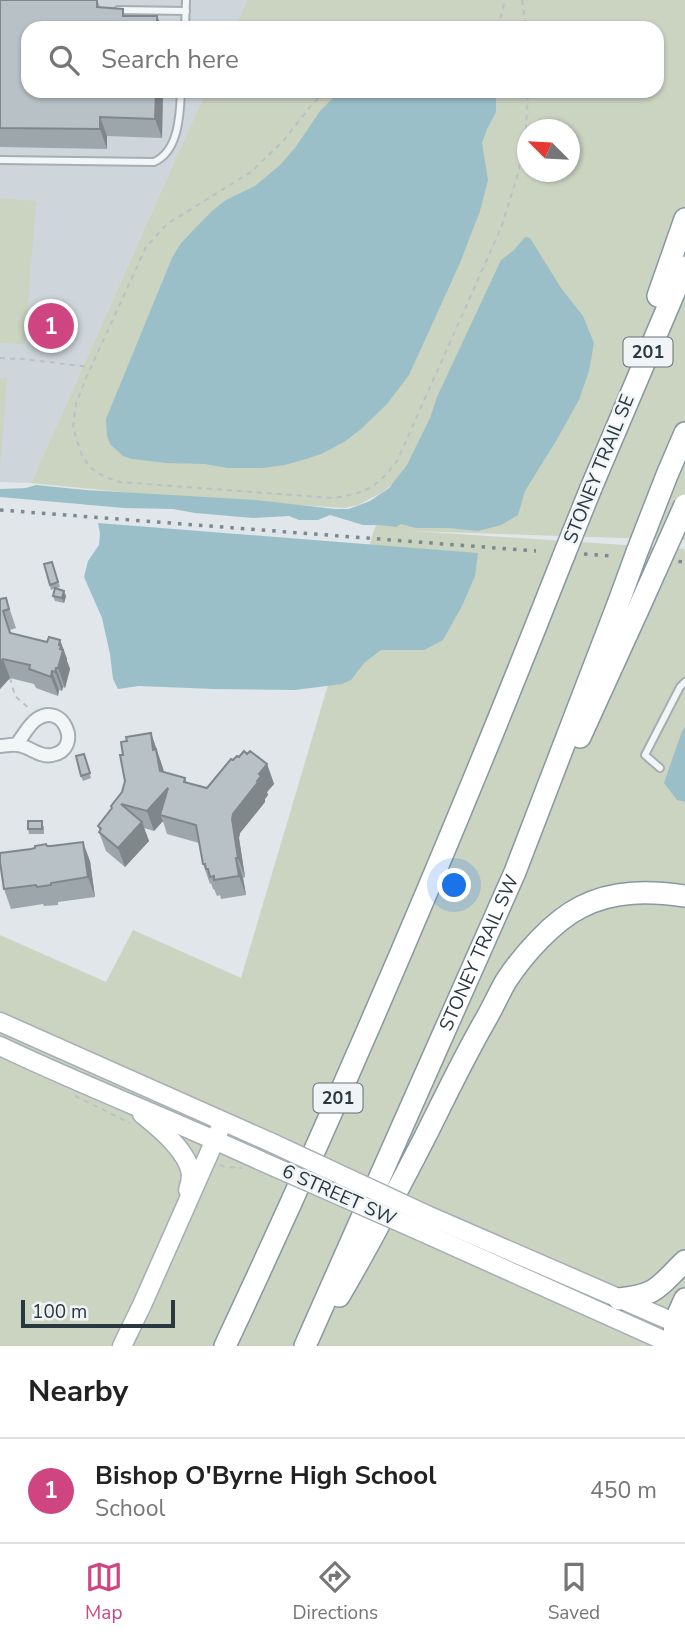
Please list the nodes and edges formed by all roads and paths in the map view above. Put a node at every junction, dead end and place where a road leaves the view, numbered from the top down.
1 (186, 0) edge
2 (505, 0) edge
3 (522, 0) edge
4 (104, 9) edge
5 (186, 11) junction
6 (185, 21) edge
7 (500, 21) edge
8 (525, 21) edge
9 (181, 98) edge
10 (318, 98) edge
11 (528, 98) edge
12 (0, 160) edge
13 (685, 219) edge
14 (685, 267) edge
15 (0, 358) edge
16 (91, 367) junction
17 (685, 433) edge
18 (611, 438) junction
19 (685, 505) edge
20 (627, 608) junction
21 (10, 677) dead end
22 (685, 682) edge
23 (32, 711) dead end
24 (17, 744) dead end
25 (0, 746) edge
26 (660, 768) dead end
27 (685, 896) edge
28 (0, 1022) edge
29 (0, 1046) edge
30 (76, 1097) dead end
31 (119, 1098) junction
32 (223, 1121) junction
33 (138, 1128) dead end
34 (216, 1140) junction
35 (216, 1162) dead end
36 (255, 1165) junction
37 (424, 1223) junction
38 (177, 1224) junction
39 (685, 1261) edge
40 (619, 1299) junction
41 (685, 1299) edge
42 (680, 1325) edge
43 (122, 1346) edge
44 (225, 1346) edge
45 (307, 1346) edge
46 (678, 1346) edge

1 - 5 lane
2 - 7 path
3 - 8 path
4 - 5 lane
5 - 6 lane
9 - 12 lane
10 - 16 path
11 - 16 path
13 - 18 highway
14 - 18 highway, STONEY TRAIL SE / 201
15 - 16 path
17 - 20 highway, bridge
18 - 44 highway, STONEY TRAIL SE / 201, bridge
19 - 20 highway, bridge
20 - 45 highway, STONEY TRAIL SW
21 - 23 path
22 - 26 lane
24 - 25 street
27 - 45 highway
28 - 32 main road, 6 STREET SW
29 - 31 main road, 6 STREET SW
30 - 33 path
31 - 34 main road, 6 STREET SW
31 - 38 main road
32 - 34 main road
32 - 37 main road, 6 STREET SW, bridge
34 - 36 main road, 6 STREET SW
34 - 38 main road
35 - 36 path
36 - 37 main road, 6 STREET SW, bridge
37 - 40 main road, 6 STREET SW
37 - 46 main road, 6 STREET SW
38 - 43 main road
39 - 40 highway
40 - 42 main road, 6 STREET SW
41 - 42 highway
42 - 46 highway

